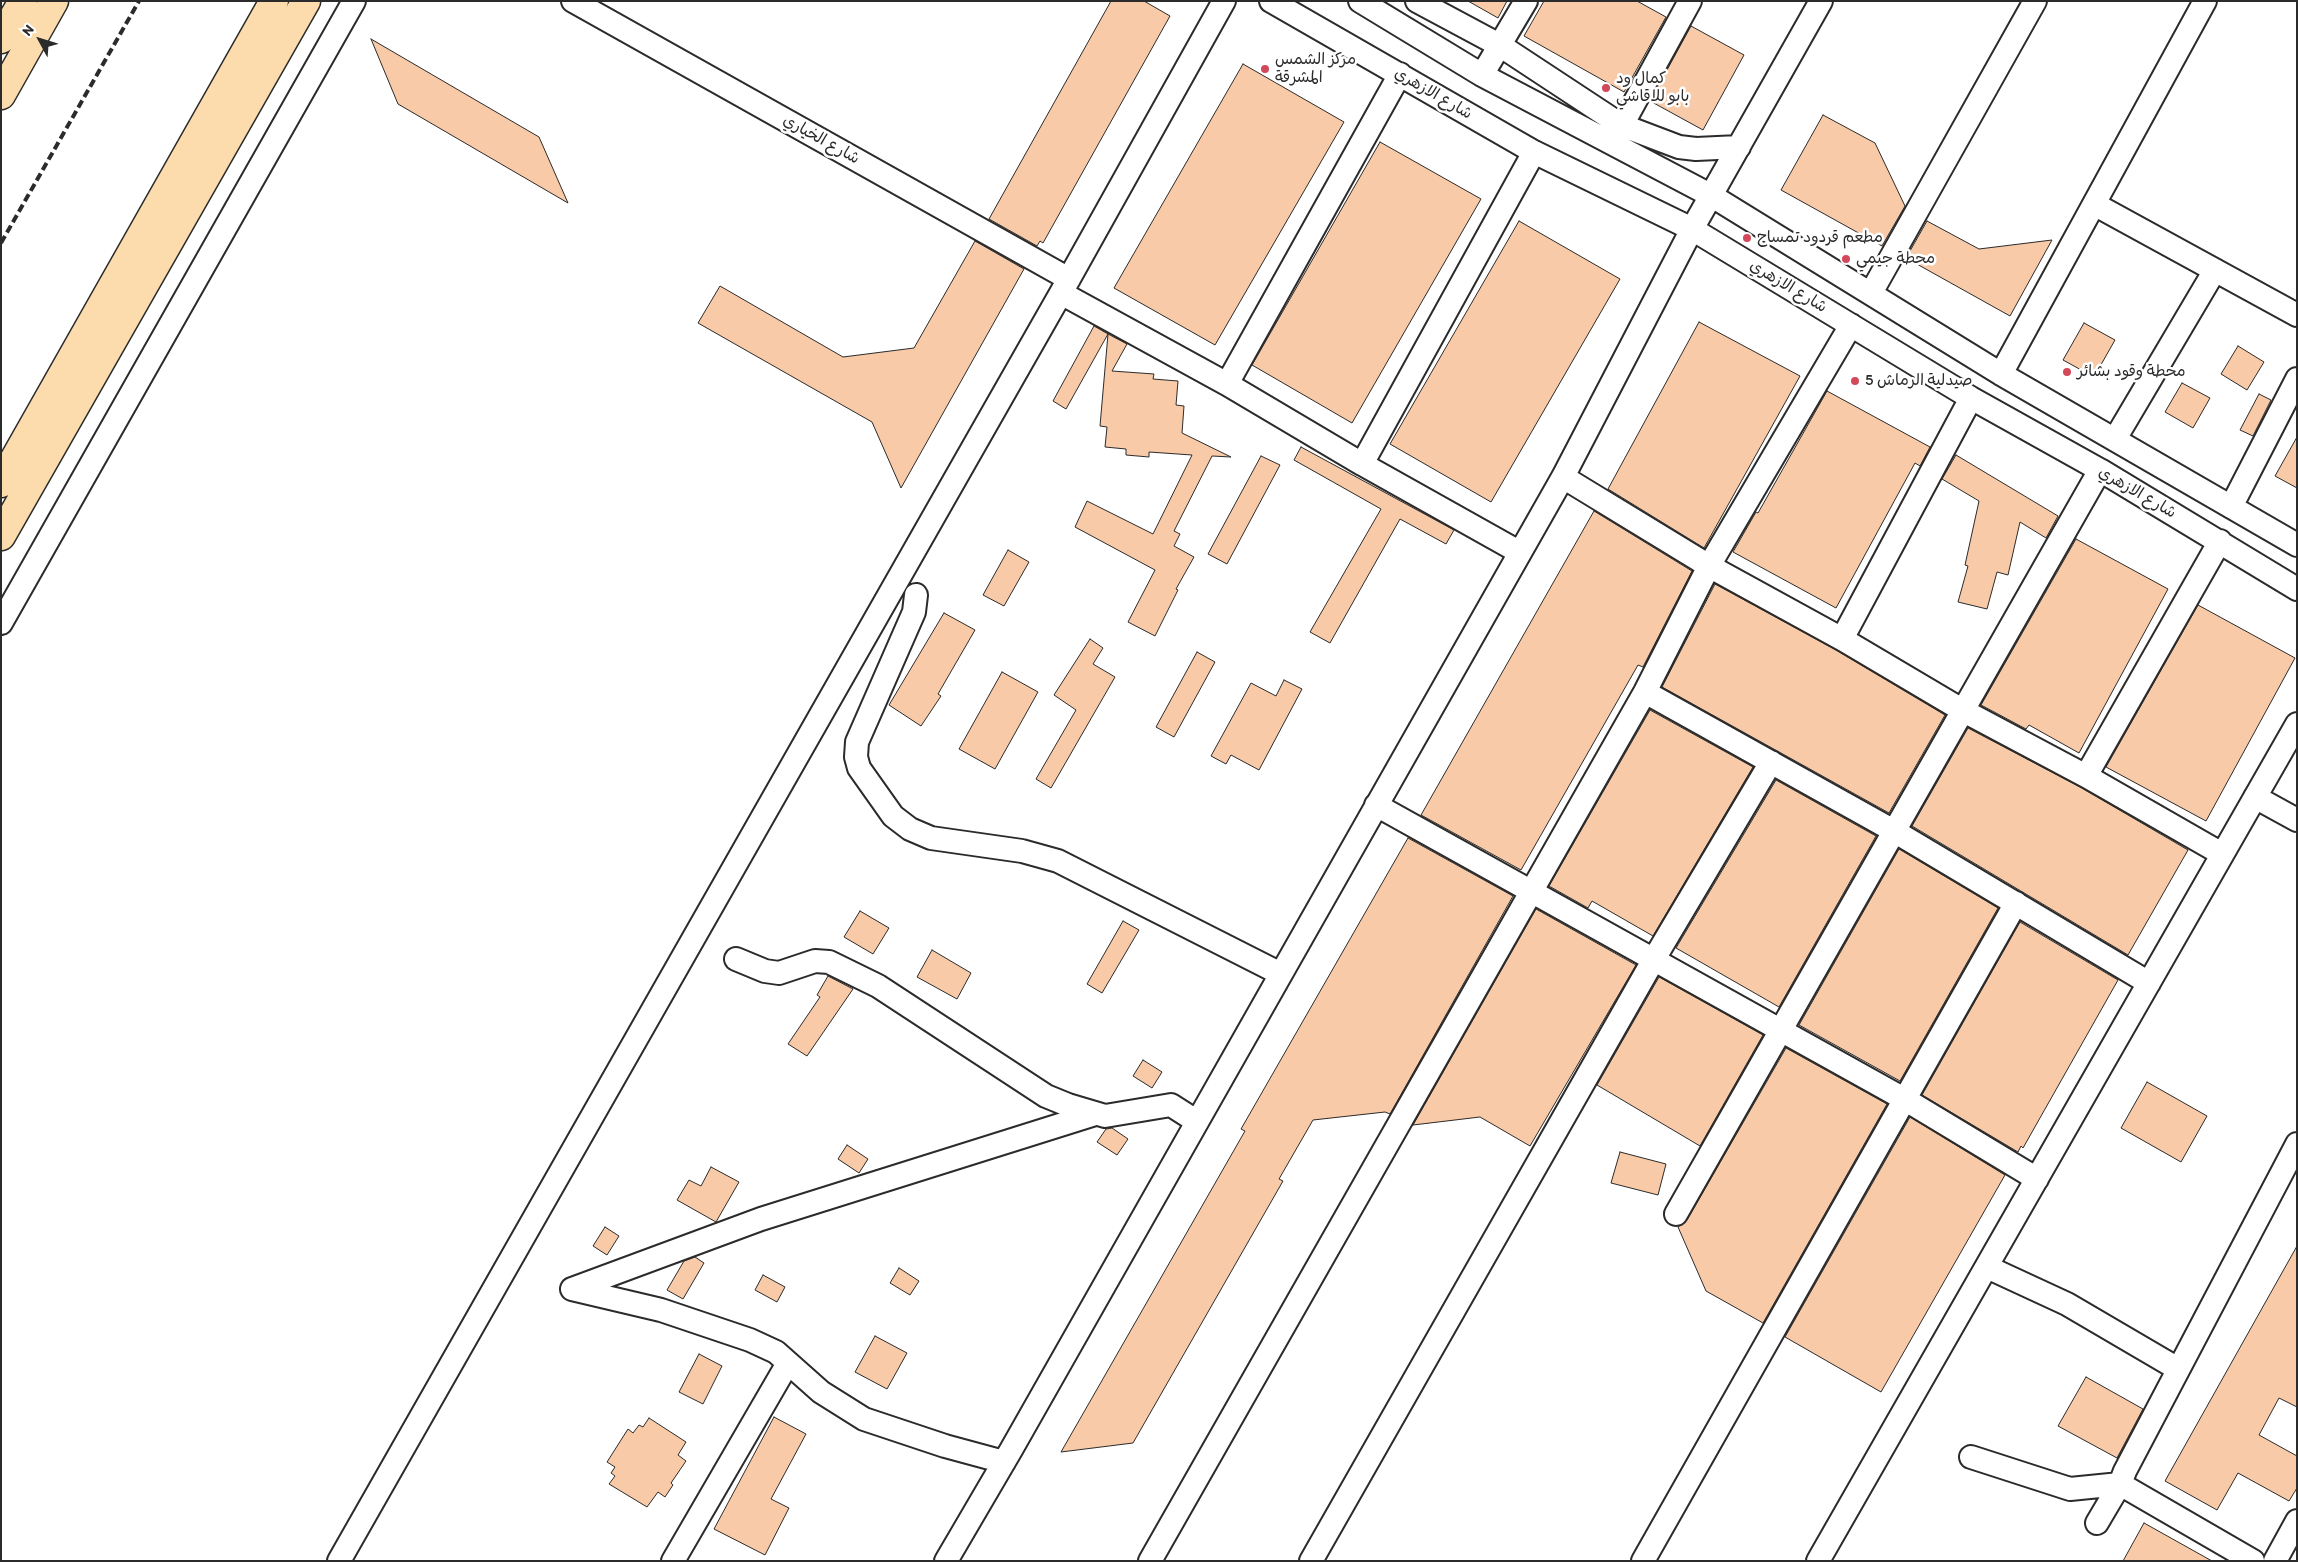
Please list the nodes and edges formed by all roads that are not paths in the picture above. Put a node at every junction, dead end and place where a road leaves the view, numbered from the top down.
1 (23, 1) edge
2 (54, 1) edge
3 (274, 1) edge
4 (306, 1) edge
5 (354, 1) edge
6 (573, 1) edge
7 (1224, 1) edge
8 (1271, 1) edge
9 (1417, 1) edge
10 (1526, 1) edge
11 (1690, 1) edge
12 (1821, 1) edge
13 (2035, 1) edge
14 (2205, 1) edge
15 (1366, 3) edge
16 (1, 39) edge
17 (1501, 46) junction
18 (1400, 74) junction
19 (1482, 75) junction
20 (1, 95) edge
21 (1617, 134) junction
22 (1739, 147) junction
23 (1534, 152) junction
24 (1712, 196) junction
25 (2094, 204) junction
26 (1692, 229) junction
27 (2215, 270) junction
28 (1065, 286) junction
29 (1871, 293) junction
30 (2297, 315) edge
31 (1851, 325) junction
32 (2001, 374) junction
33 (2297, 379) edge
34 (1227, 384) junction
35 (1971, 398) junction
36 (2115, 439) junction
37 (1362, 464) junction
38 (2100, 470) junction
39 (1563, 477) junction
40 (1, 483) edge
41 (2231, 507) junction
42 (1, 536) edge
43 (2220, 541) junction
44 (2297, 545) edge
45 (1520, 552) junction
46 (1708, 566) junction
47 (2297, 589) edge
48 (916, 595) dead end
49 (1, 622) edge
50 (1842, 639) junction
51 (1645, 692) junction
52 (1962, 710) junction
53 (2297, 724) edge
54 (1771, 762) junction
55 (2086, 776) junction
56 (2255, 797) junction
57 (1376, 805) junction
58 (2297, 820) edge
59 (1894, 831) junction
60 (2222, 854) junction
61 (1530, 891) junction
62 (2016, 903) junction
63 (736, 959) dead end
64 (1654, 959) junction
65 (1280, 974) junction
66 (2149, 983) junction
67 (1780, 1029) junction
68 (1906, 1100) junction
69 (1094, 1114) junction
70 (1196, 1122) junction
71 (2297, 1144) edge
72 (2037, 1179) junction
73 (1676, 1214) dead end
74 (1987, 1267) junction
75 (788, 1363) junction
76 (2178, 1369) junction
77 (1971, 1456) dead end
78 (1004, 1462) junction
79 (2120, 1484) junction
80 (2097, 1522) dead end
81 (2297, 1522) edge
82 (339, 1561) edge
83 (672, 1561) edge
84 (946, 1561) edge
85 (1150, 1561) edge
86 (1311, 1561) edge
87 (1642, 1561) edge
88 (1818, 1561) edge
89 (2253, 1561) edge
90 (2275, 1561) edge

1 - 16 main road
2 - 20 main road
3 - 40 main road
4 - 42 main road
5 - 49 street
6 - 28 street, شارع الخياري
7 - 28 street
8 - 18 street, شارع الازهري
9 - 17 street
10 - 17 street
11 - 21 street
12 - 22 street
13 - 29 street
14 - 25 street
15 - 19 street
17 - 19 street
17 - 21 street
18 - 23 street, شارع الازهري
18 - 34 street
19 - 21 street
21 - 22 street
21 - 24 street
22 - 24 street
23 - 26 street, شارع الازهري
23 - 37 street
24 - 26 street
24 - 29 street
25 - 27 street
25 - 32 street
26 - 31 street, شارع الازهري
26 - 39 street
27 - 30 street
27 - 36 street
28 - 34 street, شارع الخياري
28 - 82 street
29 - 32 street
31 - 35 street, شارع الازهري
31 - 46 street
32 - 36 street
33 - 41 street
34 - 37 street, شارع الخياري
35 - 38 street, شارع الازهري
35 - 50 street
36 - 41 street
37 - 45 street, شارع الخياري
38 - 43 street, شارع الازهري
38 - 52 street
39 - 45 street
39 - 46 street
41 - 44 street
43 - 47 street, شارع الازهري
43 - 55 street
45 - 57 street
46 - 50 street
46 - 51 street
48 - 65 street
50 - 52 street
51 - 54 street
51 - 61 street
52 - 55 street
52 - 59 street
53 - 56 street
54 - 59 street
54 - 64 street
55 - 60 street
56 - 58 street
56 - 60 street
57 - 61 street
57 - 65 street
59 - 62 street
59 - 67 street
60 - 66 street
61 - 64 street
61 - 85 street
62 - 66 street
62 - 68 street
63 - 69 street
64 - 67 street
64 - 86 street
65 - 70 street
66 - 72 street
67 - 68 street
67 - 73 street
68 - 72 street
68 - 87 street
69 - 70 street
69 - 75 street
70 - 78 street
71 - 76 street
72 - 74 street
74 - 76 street
74 - 88 street
75 - 78 street
75 - 83 street
76 - 79 street
77 - 79 street
78 - 84 street
79 - 80 street
79 - 89 street
81 - 90 street

